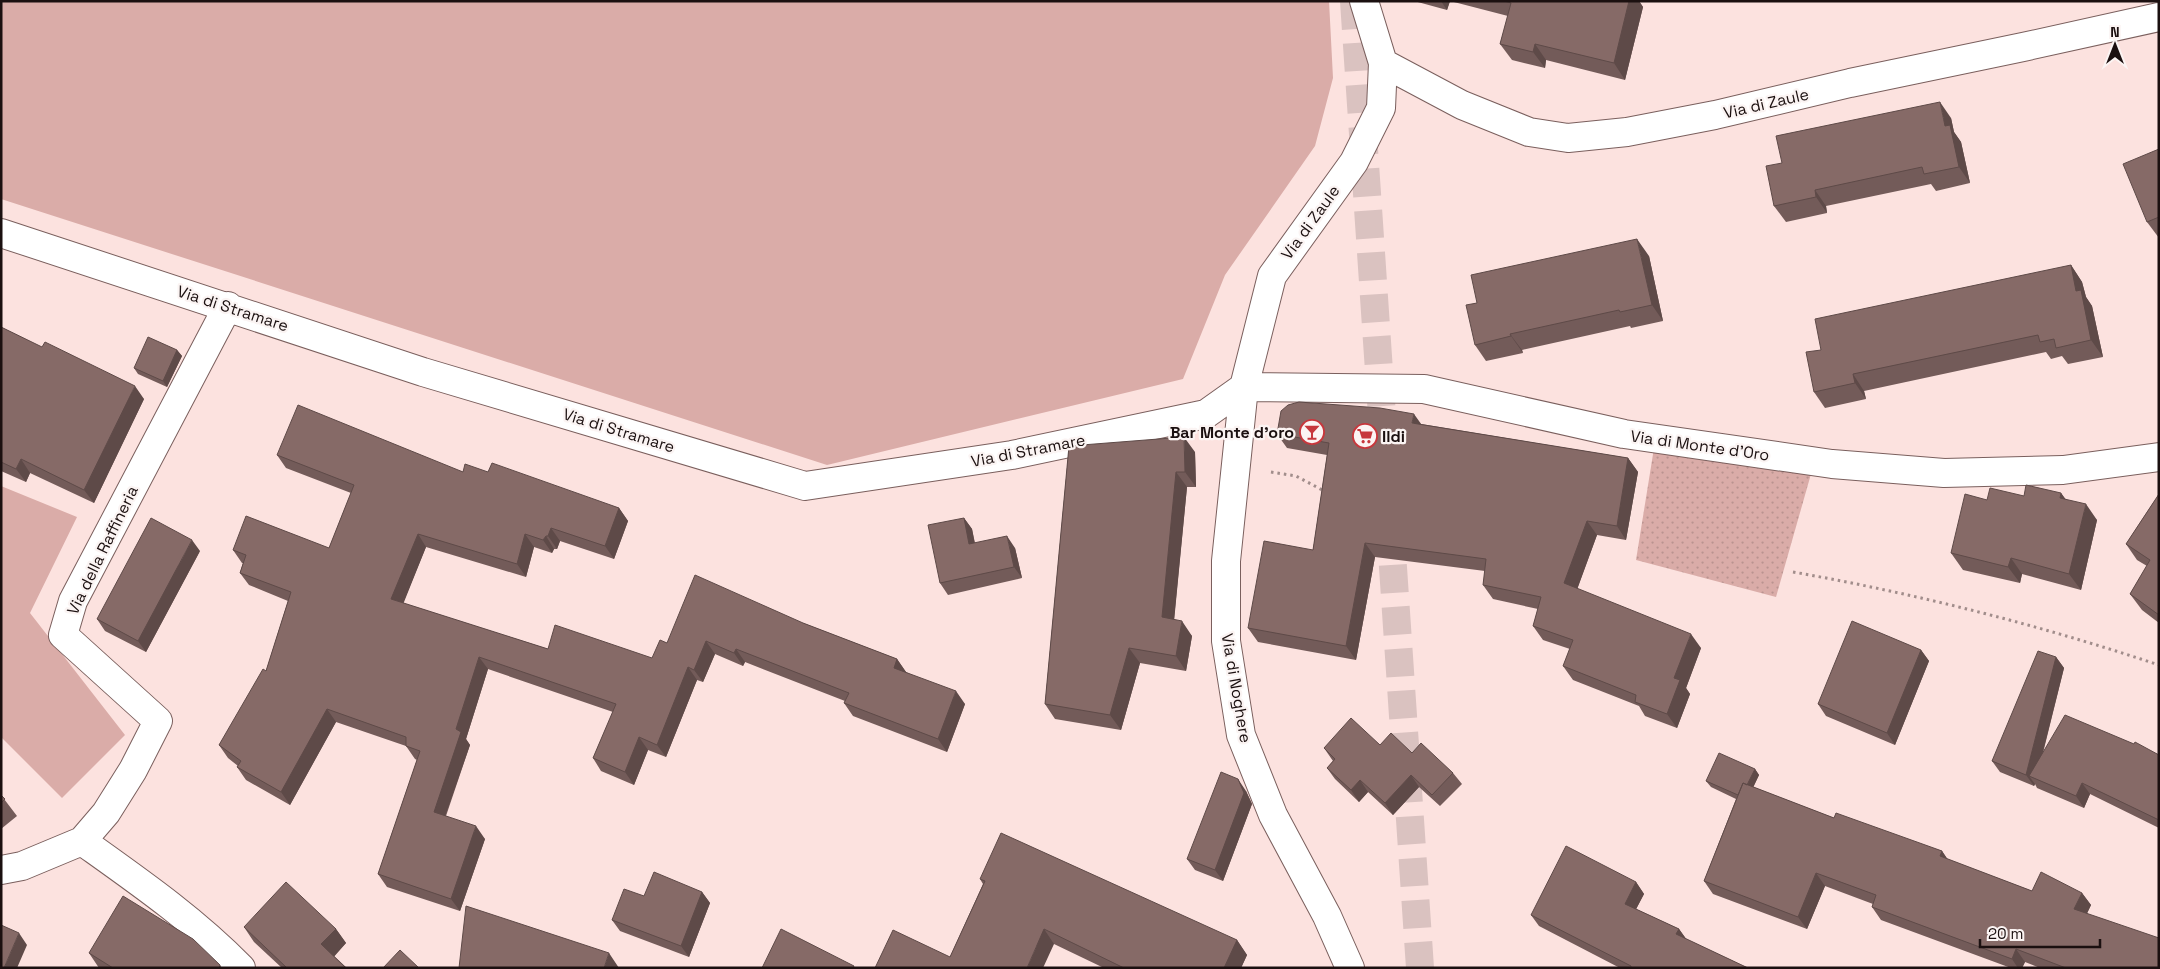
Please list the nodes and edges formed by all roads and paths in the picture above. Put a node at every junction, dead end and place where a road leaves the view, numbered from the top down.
1 (1364, 1) edge
2 (2159, 16) edge
3 (1383, 63) junction
4 (1, 233) edge
5 (228, 306) junction
6 (1244, 387) junction
7 (2159, 456) edge
8 (1262, 471) dead end
9 (1333, 496) edge
10 (1793, 572) dead end
11 (2159, 665) edge
12 (82, 841) junction
13 (1, 870) edge
14 (241, 968) edge
15 (1350, 968) edge

1 - 3 street, Via di Zaule
2 - 3 street, Via di Zaule
3 - 6 street, Via di Zaule
4 - 5 street, Via di Stramare
5 - 6 street, Via di Stramare
5 - 12 street, Via della Raffineria
6 - 7 street, Via di Monte d'Oro
6 - 15 street, Via di Noghere
8 - 9 path
10 - 11 path
12 - 13 street, Via della Raffineria
12 - 14 street

